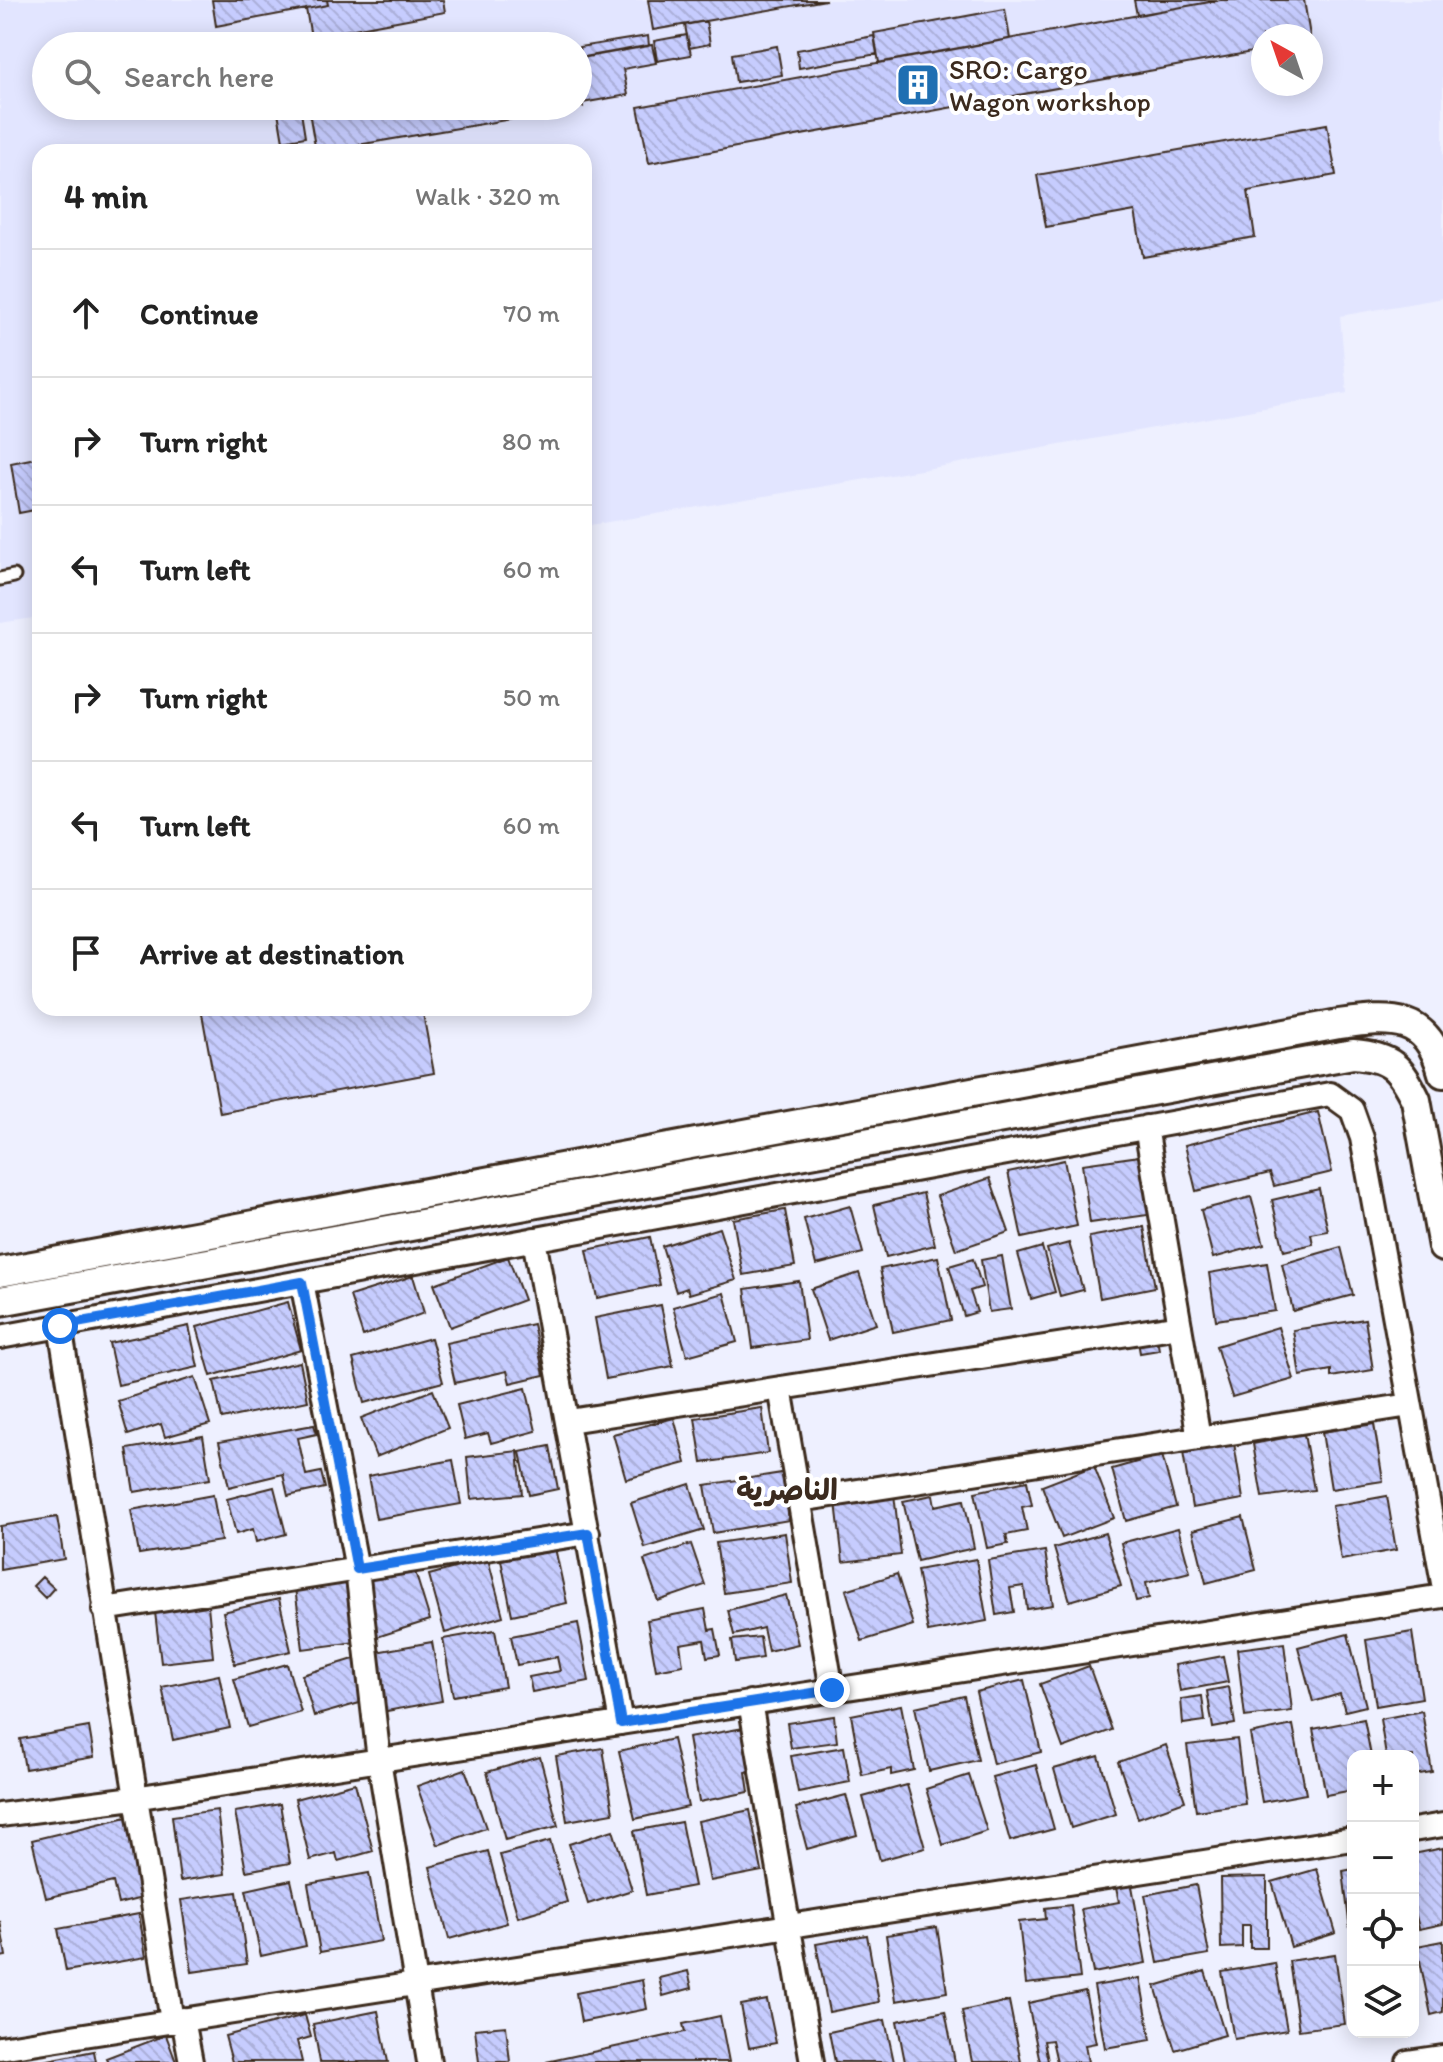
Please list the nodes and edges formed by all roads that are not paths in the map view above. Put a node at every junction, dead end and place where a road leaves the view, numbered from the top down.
1 (14, 576) dead end
2 (0, 579) edge
3 (1443, 1073) edge
4 (1146, 1127) junction
5 (534, 1239) junction
6 (1443, 1247) edge
7 (0, 1272) edge
8 (302, 1282) junction
9 (0, 1301) edge
10 (60, 1326) junction
11 (1180, 1326) junction
12 (0, 1337) edge
13 (780, 1388) junction
14 (1410, 1405) junction
15 (569, 1421) junction
16 (1199, 1438) junction
17 (800, 1500) junction
18 (588, 1533) junction
19 (357, 1569) junction
20 (1443, 1583) edge
21 (1443, 1596) edge
22 (104, 1609) junction
23 (832, 1690) junction
24 (750, 1702) junction
25 (621, 1723) junction
26 (379, 1760) junction
27 (134, 1798) junction
28 (0, 1815) edge
29 (1443, 1825) edge
30 (1419, 1829) edge
31 (1347, 1840) edge
32 (789, 1926) junction
33 (416, 1983) junction
34 (178, 2020) junction
35 (0, 2048) edge
36 (1443, 2057) edge
37 (191, 2062) edge
38 (429, 2062) edge
39 (812, 2062) edge
40 (1408, 2062) edge

1 - 2 lane
3 - 7 street
4 - 5 street
4 - 11 street
4 - 14 street
5 - 8 street
5 - 15 street
6 - 9 street
8 - 10 street
8 - 19 street
10 - 12 street
10 - 22 street
11 - 13 street
11 - 16 street
13 - 15 street
13 - 17 street
14 - 16 street
14 - 20 street
15 - 18 street
16 - 17 street
17 - 23 street
18 - 19 street
18 - 25 street
19 - 22 street
19 - 26 street
21 - 23 street
22 - 27 street
23 - 24 street
24 - 25 street
24 - 32 street
25 - 26 street
26 - 27 street
26 - 33 street
27 - 28 street
27 - 34 street
29 - 30 street
31 - 32 street
32 - 33 street
32 - 39 street
33 - 34 street
33 - 38 street
34 - 35 street
34 - 37 street
36 - 40 street

